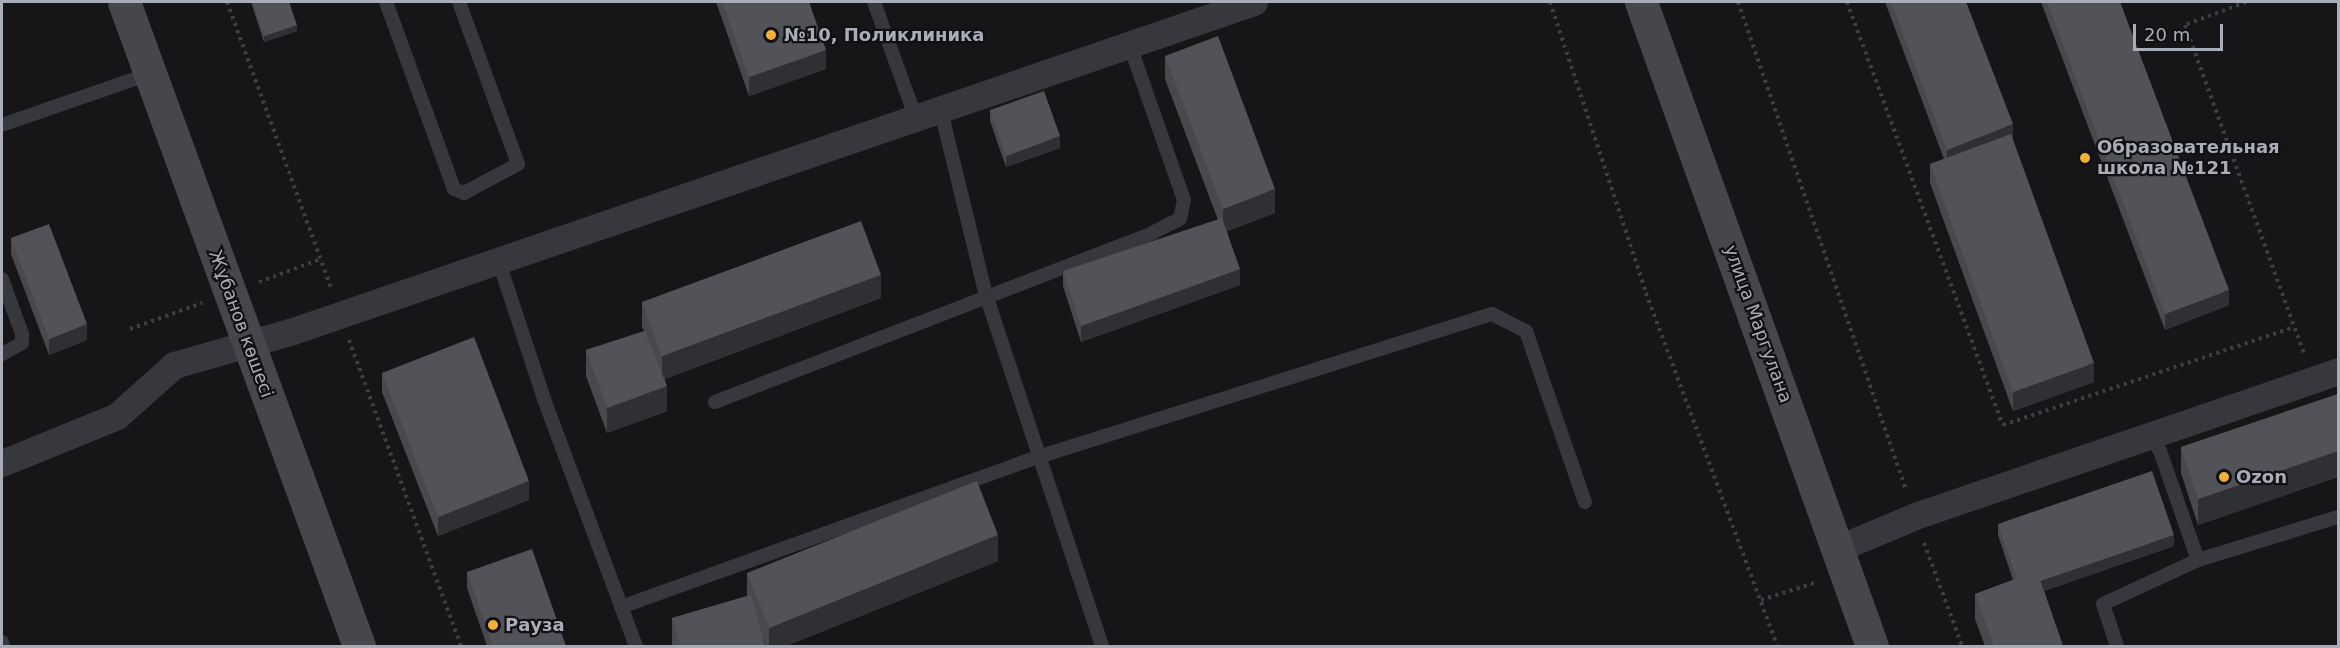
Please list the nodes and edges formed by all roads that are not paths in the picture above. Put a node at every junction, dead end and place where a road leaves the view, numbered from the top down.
1 (124, 2) edge
2 (386, 2) edge
3 (459, 2) edge
4 (874, 2) edge
5 (1254, 2) edge
6 (1641, 2) edge
7 (1129, 43) junction
8 (149, 74) junction
9 (927, 112) junction
10 (2, 125) edge
11 (498, 259) junction
12 (2, 279) edge
13 (986, 295) junction
14 (249, 343) junction
15 (2, 354) edge
16 (2326, 375) edge
17 (715, 402) dead end
18 (2151, 438) junction
19 (1038, 457) junction
20 (2, 463) edge
21 (1585, 502) dead end
22 (2338, 517) edge
23 (1843, 560) junction
24 (2198, 560) junction
25 (621, 607) junction
26 (359, 646) edge
27 (636, 646) edge
28 (1102, 646) edge
29 (1872, 646) edge
30 (2117, 646) edge

1 - 8 main road, Жұбанов көшесі
2 - 3 lane
4 - 9 lane
5 - 7 street
6 - 23 main road, улица Маргулана
7 - 9 street
7 - 13 lane
8 - 10 lane
8 - 14 main road, Жұбанов көшесі
9 - 11 street
9 - 13 lane
11 - 14 street
11 - 25 lane
12 - 15 lane
13 - 17 lane
13 - 19 lane
14 - 20 street
14 - 26 main road, Жұбанов көшесі
16 - 18 street
18 - 23 street
18 - 24 lane
19 - 21 lane
19 - 25 lane
19 - 28 lane
22 - 24 lane
23 - 29 main road, улица Маргулана
24 - 30 lane
25 - 27 lane

